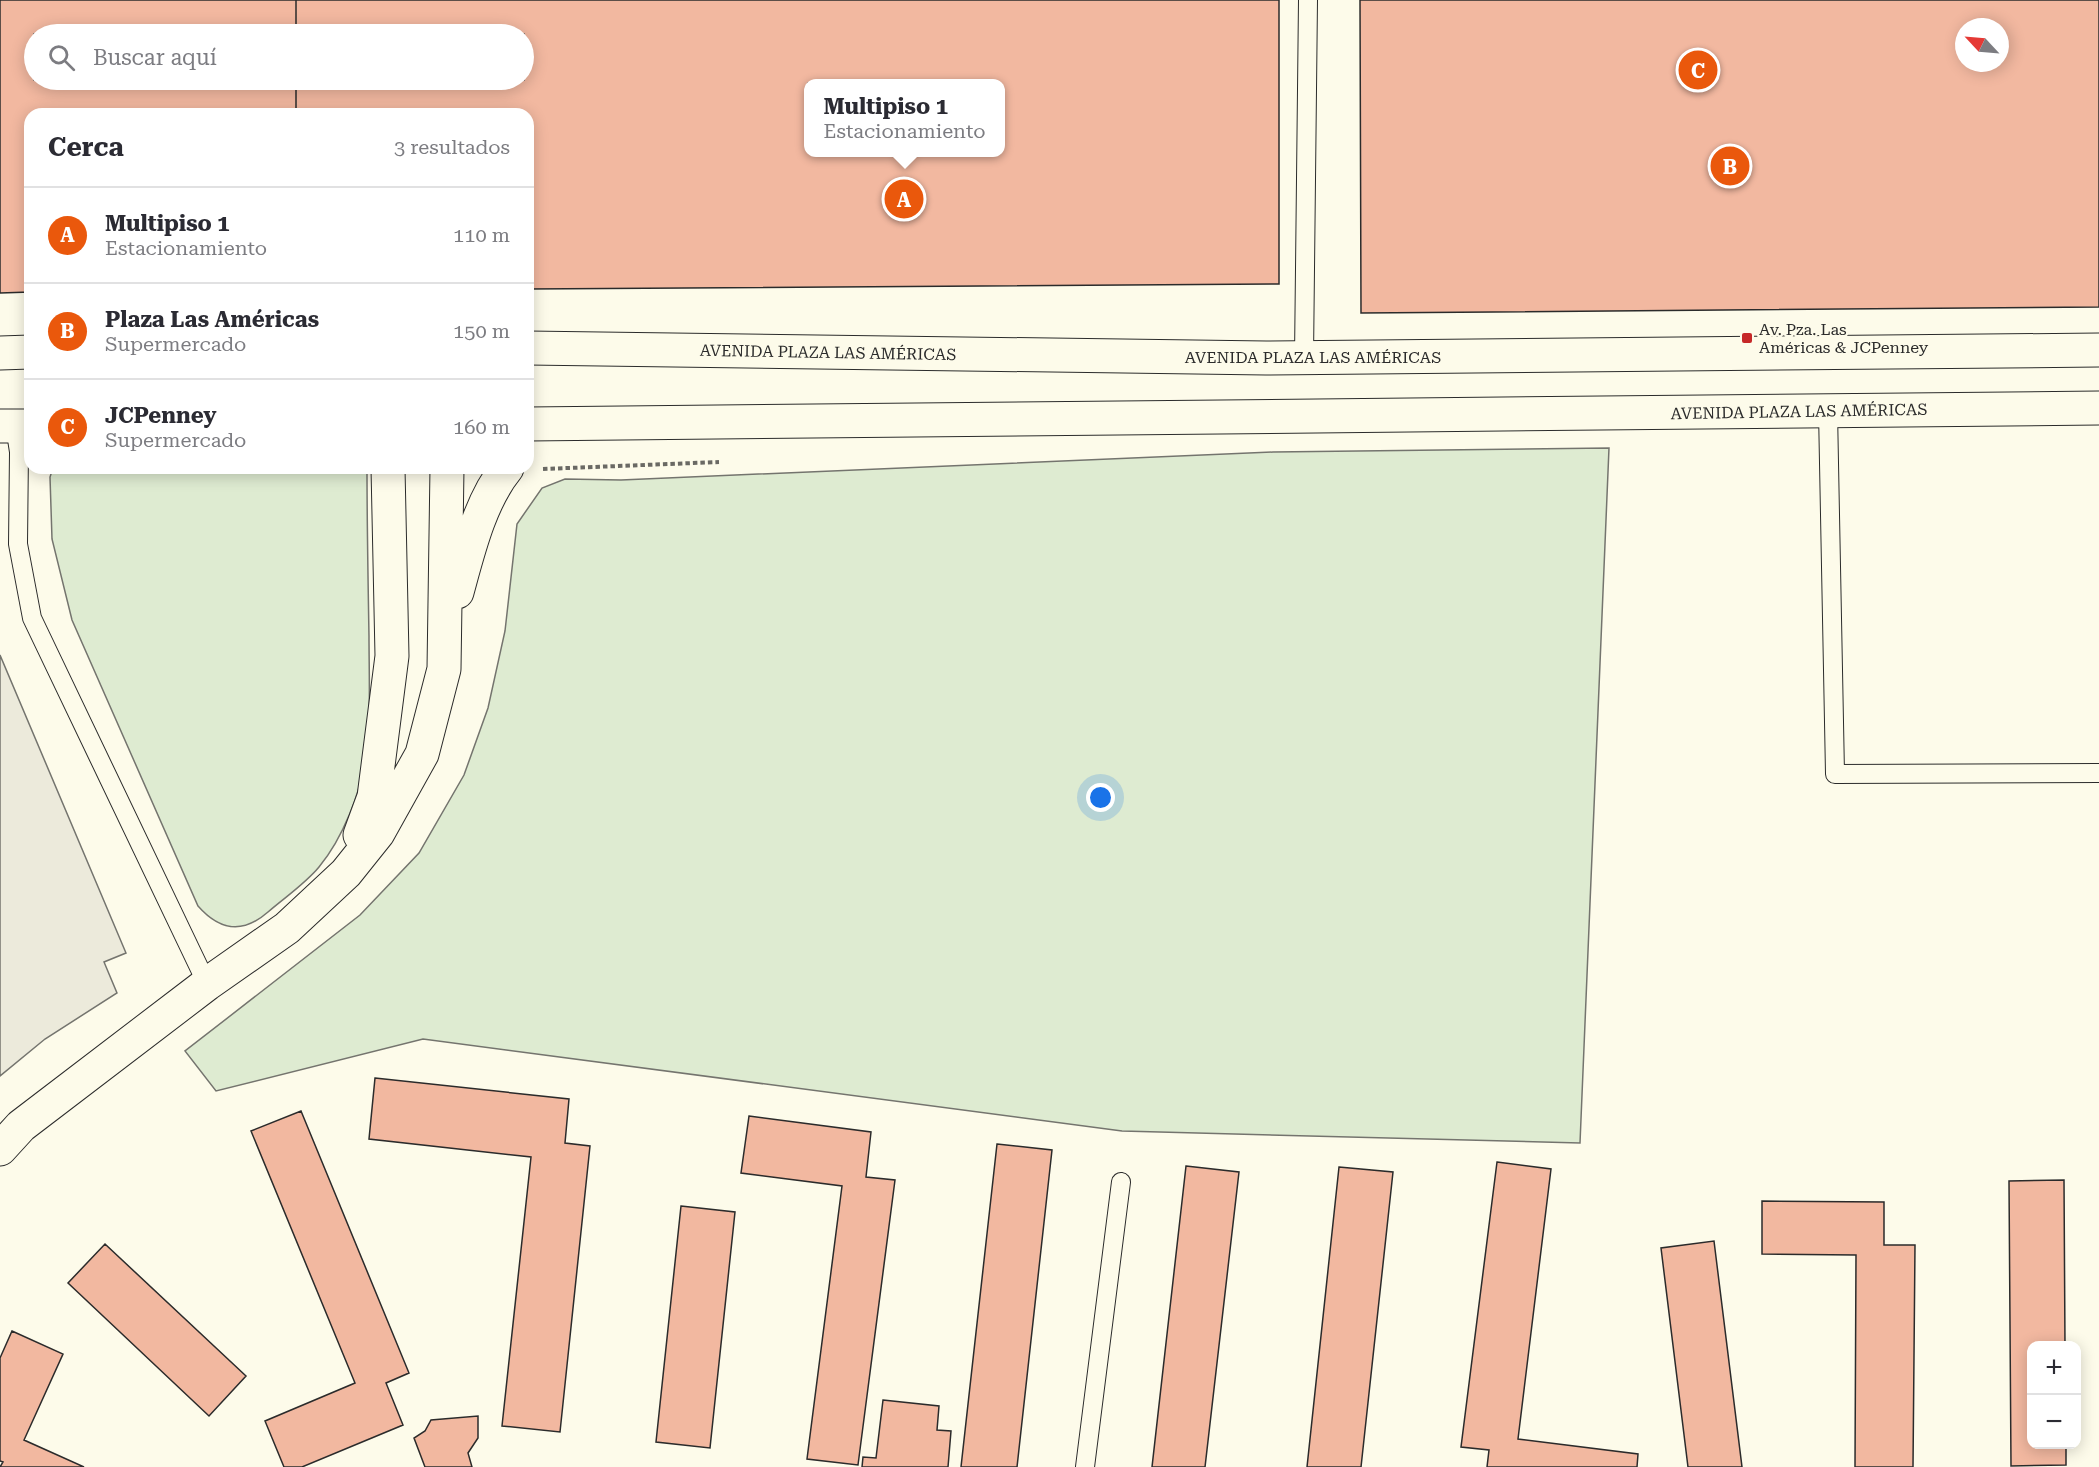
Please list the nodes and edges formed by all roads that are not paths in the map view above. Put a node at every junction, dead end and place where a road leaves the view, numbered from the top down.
1 (1308, 0) edge
2 (534, 348) edge
3 (2099, 350) edge
4 (24, 352) edge
5 (0, 353) edge
6 (1304, 358) junction
7 (2099, 408) edge
8 (1828, 411) junction
9 (543, 423) edge
10 (15, 426) edge
11 (534, 437) edge
12 (388, 474) edge
13 (447, 474) edge
14 (503, 474) edge
15 (444, 640) junction
16 (2099, 773) edge
17 (346, 873) junction
18 (207, 984) junction
19 (0, 1149) edge
20 (1121, 1182) dead end
21 (1085, 1467) edge

1 - 6 lane
2 - 6 street, AVENIDA PLAZA LAS AMÉRICAS
3 - 6 street, AVENIDA PLAZA LAS AMÉRICAS
4 - 5 street
7 - 8 street, AVENIDA PLAZA LAS AMÉRICAS
8 - 9 street, AVENIDA PLAZA LAS AMÉRICAS
8 - 16 lane
9 - 11 street
10 - 18 lane
12 - 17 street
13 - 15 street
14 - 15 street
15 - 17 street
17 - 18 street
18 - 19 street
20 - 21 lane

